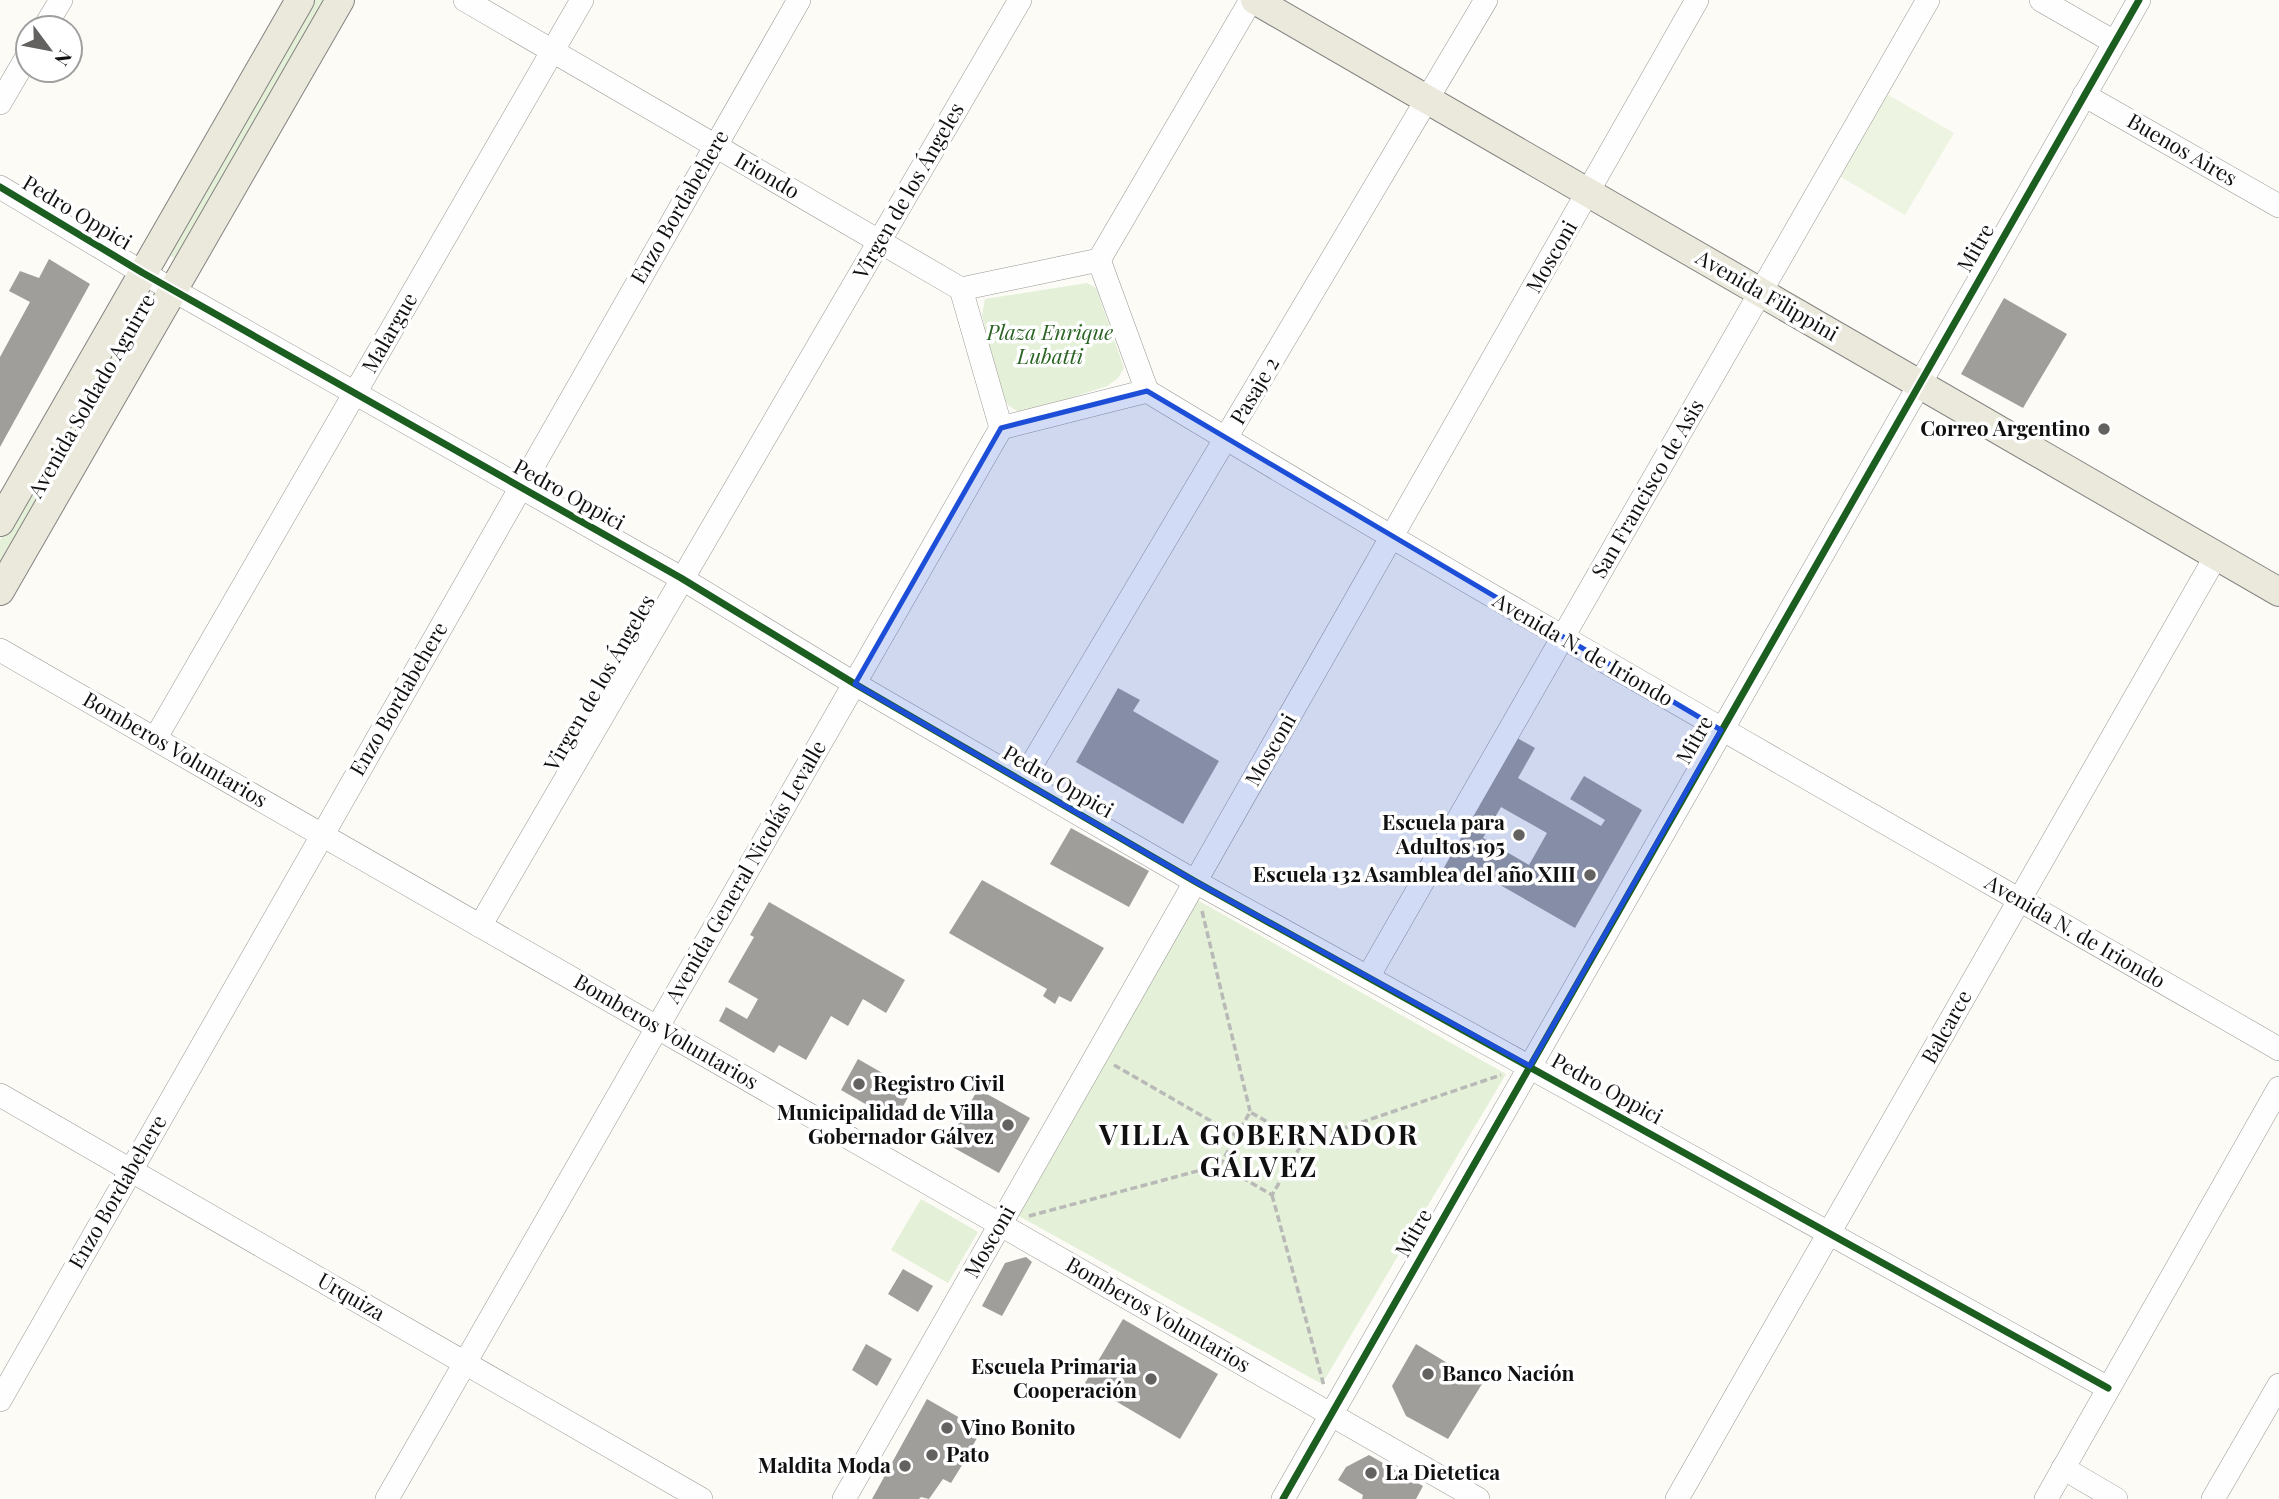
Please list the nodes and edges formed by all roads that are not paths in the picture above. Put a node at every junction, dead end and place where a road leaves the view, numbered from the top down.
1 (300, 0) edge
2 (340, 0) edge
3 (465, 0) edge
4 (582, 0) edge
5 (799, 0) edge
6 (1020, 0) edge
7 (1253, 0) edge
8 (1486, 0) edge
9 (1697, 0) edge
10 (1927, 0) edge
11 (2040, 0) edge
12 (2139, 0) edge
13 (2114, 42) junction
14 (554, 51) junction
15 (14, 79) edge
16 (2084, 95) junction
17 (1428, 101) junction
18 (0, 103) edge
19 (716, 146) junction
20 (0, 187) edge
21 (1589, 193) junction
22 (2279, 206) edge
23 (880, 241) junction
24 (1099, 260) junction
25 (143, 273) junction
26 (961, 289) junction
27 (174, 290) junction
28 (1760, 292) junction
29 (1918, 383) junction
30 (1147, 391) junction
31 (356, 392) junction
32 (1001, 428) junction
33 (1226, 439) junction
34 (520, 488) junction
35 (0, 522) edge
36 (1392, 539) junction
37 (2216, 555) junction
38 (681, 578) junction
39 (0, 592) edge
40 (2279, 592) edge
41 (1562, 638) junction
42 (0, 650) edge
43 (855, 684) junction
44 (1721, 730) junction
45 (155, 739) junction
46 (1022, 781) junction
47 (322, 834) junction
48 (1195, 882) junction
49 (2019, 899) junction
50 (480, 926) junction
51 (1368, 977) junction
52 (657, 1027) junction
53 (2279, 1049) edge
54 (1530, 1066) junction
55 (2279, 1088) edge
56 (0, 1095) edge
57 (130, 1169) junction
58 (1000, 1224) junction
59 (1830, 1234) junction
60 (465, 1363) junction
61 (2279, 1385) edge
62 (2108, 1388) junction
63 (0, 1400) edge
64 (1331, 1415) junction
65 (2063, 1468) junction
66 (387, 1499) edge
67 (701, 1499) edge
68 (844, 1499) edge
69 (1283, 1499) edge
70 (1478, 1499) edge
71 (1677, 1499) edge
72 (2046, 1499) edge
73 (2116, 1499) edge
74 (2213, 1499) edge

1 - 25 main road, Avenida Soldado Aguirre
2 - 27 main road, Avenida Soldado Aguirre
3 - 14 street, Iriondo
4 - 14 street, Malargue
5 - 19 street, Enzo Bordabehere
6 - 23 street, Virgen de los Ángeles
7 - 17 main road, Avenida Filippini
7 - 24 street
8 - 17 street, Pasaje 2
9 - 21 street, Mosconi
10 - 28 street, San Francisco de Asis
11 - 13 street
12 - 13 street, Mitre
13 - 16 street, Mitre
14 - 19 street, Iriondo
14 - 31 street, Malargue
15 - 18 street
16 - 22 street, Buenos Aires
16 - 29 street, Mitre
17 - 21 main road, Avenida Filippini
17 - 33 street, Pasaje 2
19 - 23 street, Iriondo
19 - 34 street, Enzo Bordabehere
20 - 25 street, Pedro Oppici
21 - 28 main road, Avenida Filippini
21 - 36 street, Mosconi
23 - 26 street, Iriondo
23 - 38 street, Virgen de los Ángeles
24 - 26 street
24 - 30 street
25 - 27 street, Pedro Oppici
25 - 35 main road, Avenida Soldado Aguirre
26 - 32 street
27 - 31 street, Pedro Oppici
27 - 39 main road, Avenida Soldado Aguirre
28 - 29 main road, Avenida Filippini
28 - 41 street, San Francisco de Asis
29 - 37 main road, Avenida Filippini
29 - 44 street, Mitre
30 - 32 street
30 - 33 street, Avenida N. de Iriondo
31 - 34 street, Pedro Oppici
31 - 45 street, Malargue
32 - 43 street, Avenida General Nicolás Levalle
33 - 36 street, Avenida N. de Iriondo
33 - 46 street, Pasaje 2
34 - 38 street, Pedro Oppici
34 - 47 street, Enzo Bordabehere
36 - 41 street, Avenida N. de Iriondo
36 - 48 street, Mosconi
37 - 40 main road, Avenida Filippini
37 - 49 street, Balcarce
38 - 43 street, Pedro Oppici
38 - 50 street, Virgen de los Ángeles
41 - 44 street, Avenida N. de Iriondo
41 - 51 street, San Francisco de Asis
42 - 45 street, Bomberos Voluntarios
43 - 46 street, Pedro Oppici
43 - 52 street, Avenida General Nicolás Levalle
44 - 49 street, Avenida N. de Iriondo
44 - 54 street, Mitre
45 - 47 street, Bomberos Voluntarios
46 - 48 street, Pedro Oppici
47 - 50 street, Bomberos Voluntarios
47 - 57 street, Enzo Bordabehere
48 - 51 street, Pedro Oppici
48 - 58 street, Mosconi
49 - 53 street, Avenida N. de Iriondo
49 - 59 street, Balcarce
50 - 52 street, Bomberos Voluntarios
51 - 54 street, Pedro Oppici
52 - 58 street, Bomberos Voluntarios
52 - 60 street, Avenida General Nicolás Levalle
54 - 59 street, Pedro Oppici
54 - 64 street, Mitre
55 - 62 street
56 - 57 street, Urquiza
57 - 60 street, Urquiza
57 - 63 street, Enzo Bordabehere
58 - 64 street, Bomberos Voluntarios
58 - 68 street, Mosconi
59 - 62 street, Pedro Oppici
59 - 71 street, Balcarce
60 - 66 street, Avenida General Nicolás Levalle
60 - 67 street, Urquiza
61 - 74 street
62 - 65 street
64 - 69 street, Mitre
64 - 70 street, Bomberos Voluntarios
65 - 72 street
65 - 73 street

